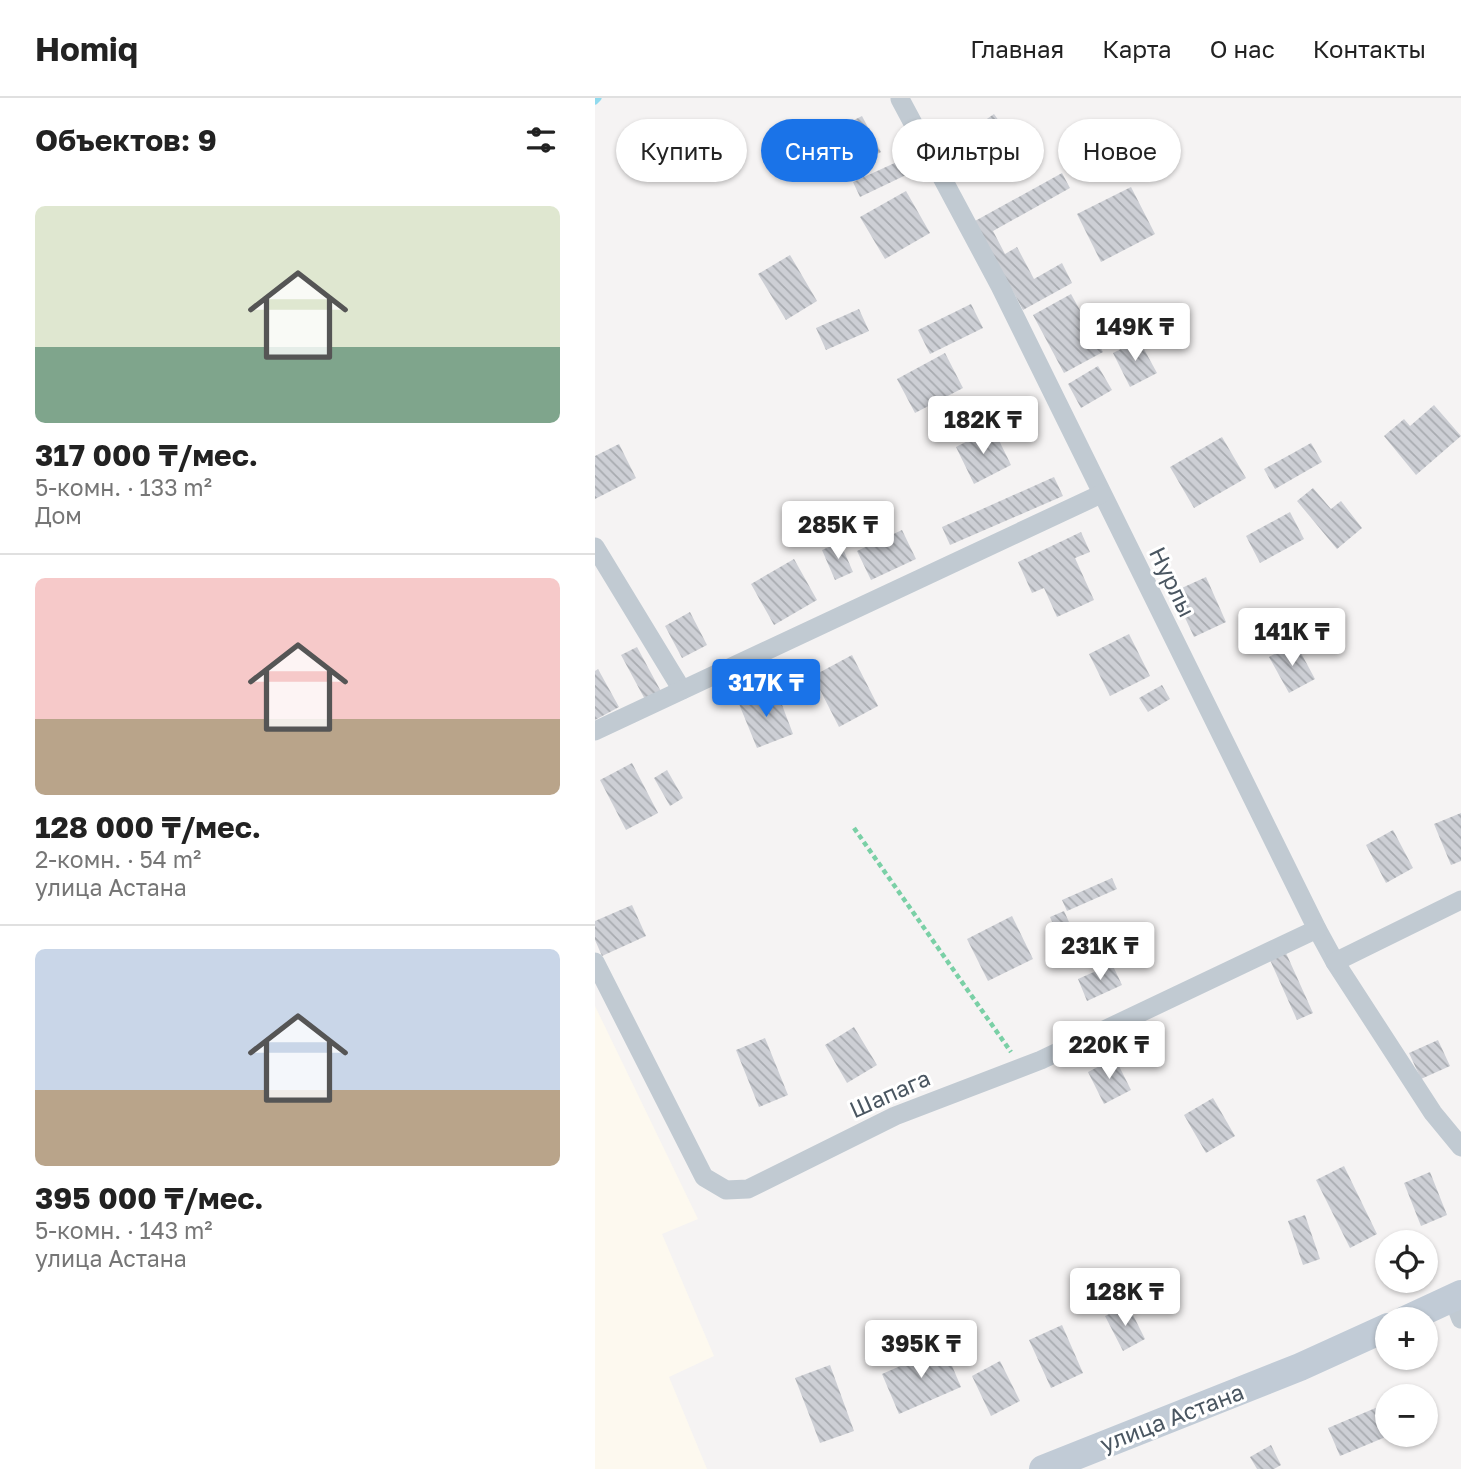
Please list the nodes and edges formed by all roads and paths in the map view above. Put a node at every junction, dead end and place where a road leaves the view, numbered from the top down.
1 (900, 99) edge
2 (1101, 494) junction
3 (595, 547) edge
4 (682, 690) junction
5 (595, 730) edge
6 (854, 828) dead end
7 (1461, 900) edge
8 (1317, 929) junction
9 (595, 962) edge
10 (1335, 962) junction
11 (1021, 1067) junction
12 (1461, 1147) edge
13 (1458, 1304) edge
14 (1438, 1310) edge
15 (1375, 1333) edge
16 (1300, 1367) junction
17 (1043, 1469) edge
18 (1082, 1469) edge

1 - 2 street, Нурлы
2 - 4 street
2 - 8 street, Нурлы
3 - 4 street
4 - 5 street
6 - 11 path
7 - 10 street
8 - 10 street, Нурлы
8 - 11 street, Шапага
9 - 11 street, Шапага
10 - 12 street, Нурлы
13 - 14 main road
15 - 16 main road, улица Астана
16 - 17 main road, улица Астана
16 - 18 main road, улица Астана

